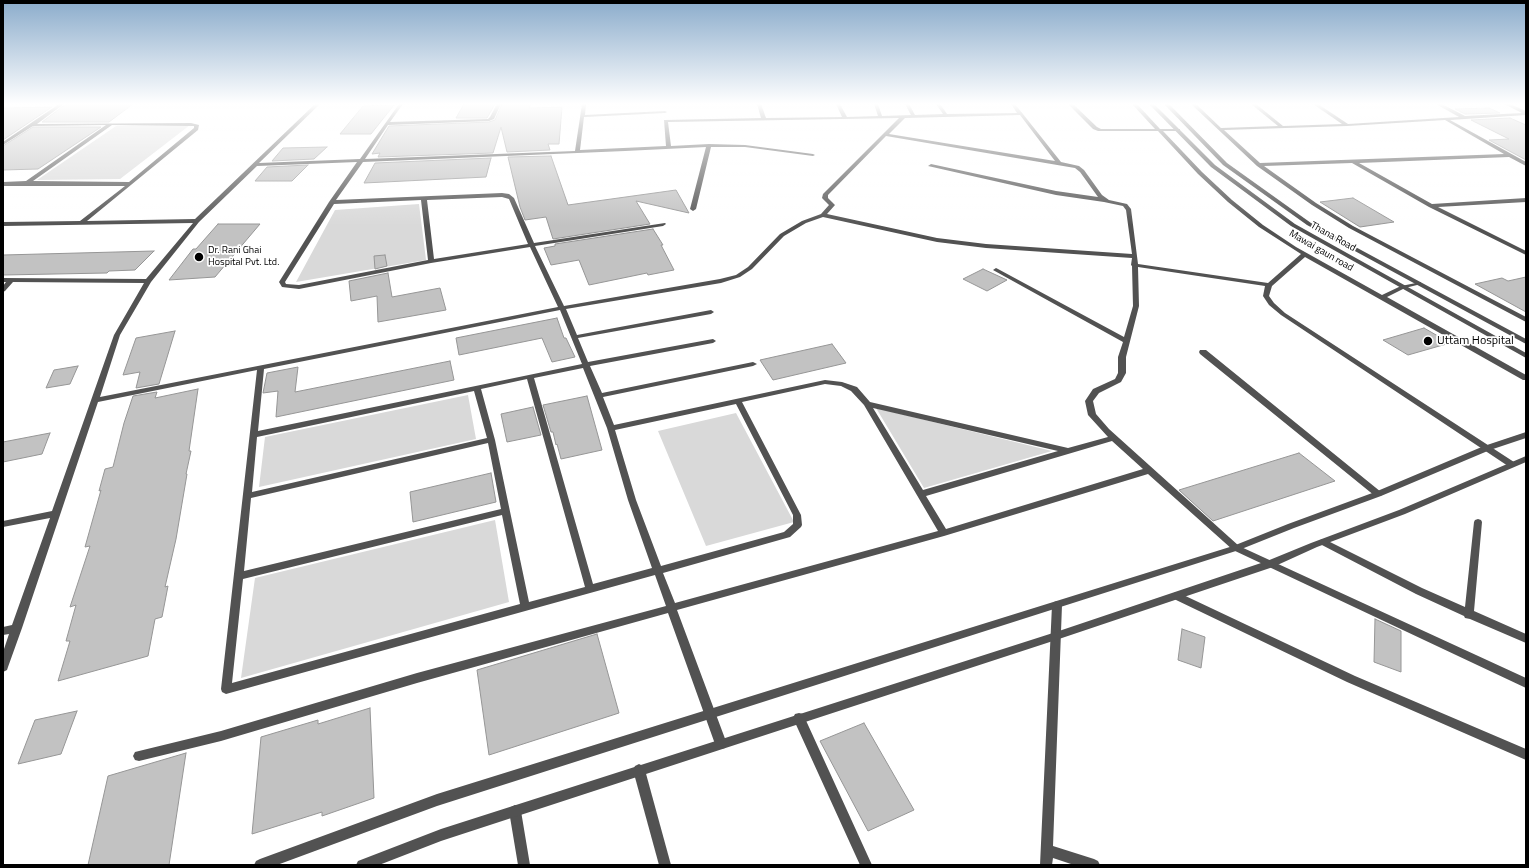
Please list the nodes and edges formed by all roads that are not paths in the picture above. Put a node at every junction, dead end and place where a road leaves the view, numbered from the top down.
1 (82, 145) edge
2 (177, 145) edge
3 (278, 145) edge
4 (372, 145) edge
5 (578, 145) edge
6 (669, 145) edge
7 (709, 145) junction
8 (876, 145) edge
9 (945, 145) edge
10 (1045, 145) edge
11 (1173, 145) edge
12 (1192, 145) edge
13 (1207, 145) edge
14 (1237, 145) edge
15 (1491, 145) edge
16 (669, 148) junction
17 (577, 152) junction
18 (813, 155) dead end
19 (1510, 155) junction
20 (361, 160) junction
21 (1353, 161) junction
22 (1059, 163) junction
23 (1526, 164) edge
24 (258, 165) junction
25 (1259, 165) junction
26 (931, 166) dead end
27 (27, 183) junction
28 (3, 184) edge
29 (130, 184) junction
30 (424, 198) junction
31 (1526, 200) edge
32 (1107, 201) junction
33 (332, 202) junction
34 (1431, 206) junction
35 (693, 209) dead end
36 (823, 216) junction
37 (198, 222) junction
38 (81, 223) junction
39 (3, 224) edge
40 (663, 224) dead end
41 (532, 246) junction
42 (1526, 247) edge
43 (1514, 248) junction
44 (1526, 253) edge
45 (1305, 254) junction
46 (1135, 256) junction
47 (431, 261) junction
48 (1134, 265) junction
49 (996, 270) dead end
50 (3, 280) edge
51 (11, 280) junction
52 (148, 281) junction
53 (1418, 283) junction
54 (1269, 285) junction
55 (1403, 287) junction
56 (3, 290) edge
57 (1384, 298) junction
58 (562, 308) junction
59 (711, 312) dead end
60 (1526, 320) edge
61 (574, 337) junction
62 (713, 341) dead end
63 (1127, 342) junction
64 (1526, 342) edge
65 (1203, 352) dead end
66 (1526, 356) edge
67 (753, 364) dead end
68 (585, 365) junction
69 (261, 367) junction
70 (530, 376) junction
71 (1526, 378) edge
72 (477, 388) junction
73 (599, 396) junction
74 (94, 400) junction
75 (738, 401) junction
76 (868, 404) junction
77 (611, 428) junction
78 (1526, 434) edge
79 (253, 435) junction
80 (1114, 438) junction
81 (491, 440) junction
82 (1487, 448) junction
83 (1068, 451) junction
84 (1526, 459) edge
85 (1512, 464) junction
86 (1150, 470) junction
87 (921, 494) junction
88 (1378, 494) junction
89 (246, 496) junction
90 (505, 511) junction
91 (57, 513) junction
92 (1478, 522) dead end
93 (3, 524) edge
94 (944, 534) junction
95 (1323, 542) junction
96 (1236, 548) junction
97 (1270, 564) junction
98 (658, 570) junction
99 (238, 576) junction
100 (590, 589) junction
101 (1177, 596) junction
102 (1057, 605) junction
103 (525, 607) junction
104 (671, 609) junction
105 (1469, 615) junction
106 (17, 628) junction
107 (3, 631) edge
108 (1056, 636) junction
109 (1526, 639) edge
110 (3, 667) edge
111 (1526, 682) edge
112 (711, 714) junction
113 (799, 718) junction
114 (721, 744) junction
115 (1526, 755) edge
116 (139, 756) dead end
117 (639, 770) junction
118 (515, 811) junction
119 (1047, 850) junction
120 (260, 865) edge
121 (362, 865) edge
122 (524, 865) edge
123 (665, 865) edge
124 (866, 865) edge
125 (1046, 865) edge
126 (1094, 865) edge

1 - 27 street
2 - 29 street
3 - 24 street
4 - 20 street
5 - 17 street
6 - 16 street
7 - 16 street
7 - 18 street
7 - 35 street
8 - 36 street
9 - 22 street
10 - 22 street
11 - 45 street, Mawai gaun road
12 - 55 street, Thana Road
13 - 53 street, Thana Road
14 - 25 street
15 - 19 street
16 - 17 street
17 - 20 street
19 - 21 street
19 - 23 street
20 - 24 street
20 - 33 street
21 - 25 street
21 - 34 street
22 - 32 street
24 - 37 street
25 - 60 street
26 - 32 street
27 - 28 street
27 - 29 street
29 - 38 street
30 - 33 street
30 - 41 street
30 - 47 street
31 - 34 street
32 - 46 street
33 - 47 street
34 - 43 street
36 - 46 street
36 - 58 street
37 - 38 street
37 - 52 street
38 - 39 street
40 - 41 street
41 - 47 street
41 - 58 street
42 - 43 street
43 - 44 street
45 - 54 street
45 - 57 street, Mawai gaun road
46 - 48 street
48 - 54 street
48 - 63 street
49 - 63 street
50 - 51 street
51 - 52 street
51 - 56 street
52 - 74 street
53 - 55 street
53 - 64 street, Thana Road
54 - 82 street
55 - 57 street
55 - 66 street, Thana Road
57 - 71 street, Mawai gaun road
58 - 61 street
58 - 69 street
59 - 61 street
61 - 68 street
62 - 68 street
63 - 80 street
65 - 88 street
67 - 73 street
68 - 70 street
68 - 73 street
69 - 74 street
69 - 79 street
70 - 72 street
70 - 100 street
72 - 79 street
72 - 81 street
73 - 77 street
74 - 91 street
75 - 76 street
75 - 77 street
75 - 98 street
76 - 83 street
76 - 87 street
77 - 98 street
78 - 82 street
79 - 89 street
80 - 83 street
80 - 86 street
81 - 89 street
81 - 90 street
82 - 85 street
82 - 88 street
83 - 87 street
84 - 85 street
85 - 95 street
86 - 94 street
86 - 96 street
87 - 94 street
88 - 96 street
89 - 99 street
90 - 99 street
90 - 103 street
91 - 93 street
91 - 106 street
92 - 105 street
94 - 104 street
95 - 97 street
95 - 105 street
96 - 97 street
96 - 102 street
97 - 101 street
97 - 111 street
98 - 100 street
98 - 104 street
99 - 103 street
100 - 103 street
101 - 108 street
101 - 115 street
102 - 108 street
102 - 112 street
104 - 112 street
104 - 116 street
105 - 109 street
106 - 107 street
106 - 110 street
108 - 113 street
108 - 119 street
112 - 114 street
112 - 120 street
113 - 114 street
113 - 124 street
114 - 117 street
117 - 118 street
117 - 123 street
118 - 121 street
118 - 122 street
119 - 125 street
119 - 126 street

